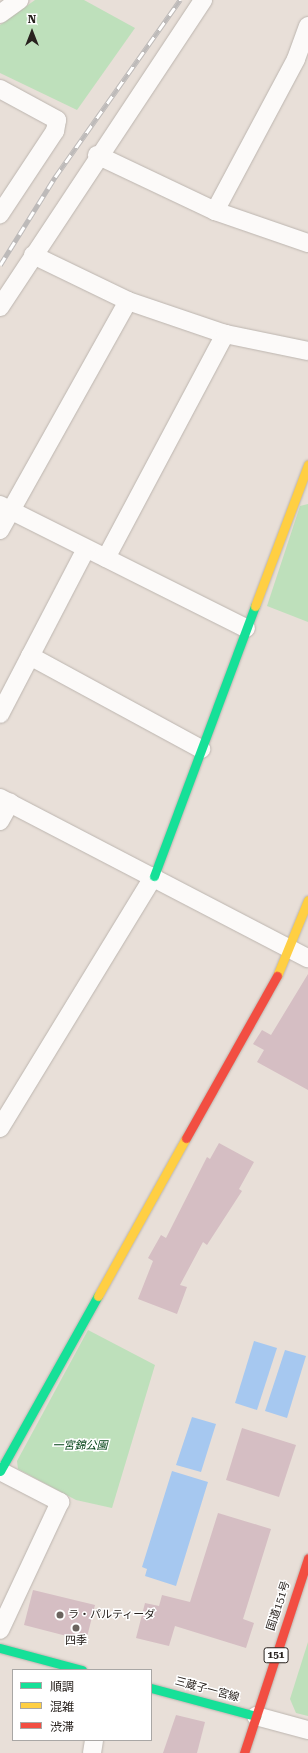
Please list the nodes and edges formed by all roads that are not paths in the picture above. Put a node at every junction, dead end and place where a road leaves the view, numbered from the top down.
1 (18, 0) edge
2 (202, 0) edge
3 (0, 14) edge
4 (308, 26) edge
5 (0, 89) edge
6 (97, 155) junction
7 (215, 211) junction
8 (0, 214) edge
9 (308, 243) edge
10 (33, 255) junction
11 (128, 301) junction
12 (0, 307) edge
13 (225, 334) junction
14 (308, 351) edge
15 (308, 465) edge
16 (303, 488) edge
17 (5, 508) edge
18 (0, 530) edge
19 (86, 548) junction
20 (106, 558) junction
21 (246, 628) junction
22 (30, 656) junction
23 (0, 714) edge
24 (201, 749) junction
25 (5, 801) edge
26 (0, 821) edge
27 (154, 876) junction
28 (308, 900) edge
29 (289, 948) junction
30 (308, 958) edge
31 (0, 1128) edge
32 (0, 1471) edge
33 (308, 1558) edge
34 (0, 1630) edge
35 (0, 1648) edge
36 (78, 1669) edge
37 (152, 1688) edge
38 (256, 1716) junction
39 (308, 1730) edge
40 (94, 1741) edge
41 (92, 1753) edge
42 (244, 1753) edge

1 - 3 street
2 - 6 street
4 - 7 street
5 - 8 street
6 - 7 street
6 - 10 street
7 - 9 street
10 - 11 street
10 - 12 street
11 - 13 street
11 - 17 street
13 - 14 street
13 - 20 street
15 - 16 main road
16 - 21 main road
17 - 18 street
17 - 19 street
19 - 20 street
19 - 22 street
20 - 21 street
21 - 24 main road
22 - 23 street
22 - 24 street
24 - 27 main road
25 - 26 street
25 - 27 street
27 - 29 street
27 - 31 street
28 - 29 main road
29 - 30 street
29 - 32 main road
32 - 34 street
33 - 38 main road, 国道151号 / 151
35 - 36 main road
37 - 38 main road, 三蔵子一宮線
38 - 39 street
38 - 42 main road, 国道151号 / 151
40 - 41 street

